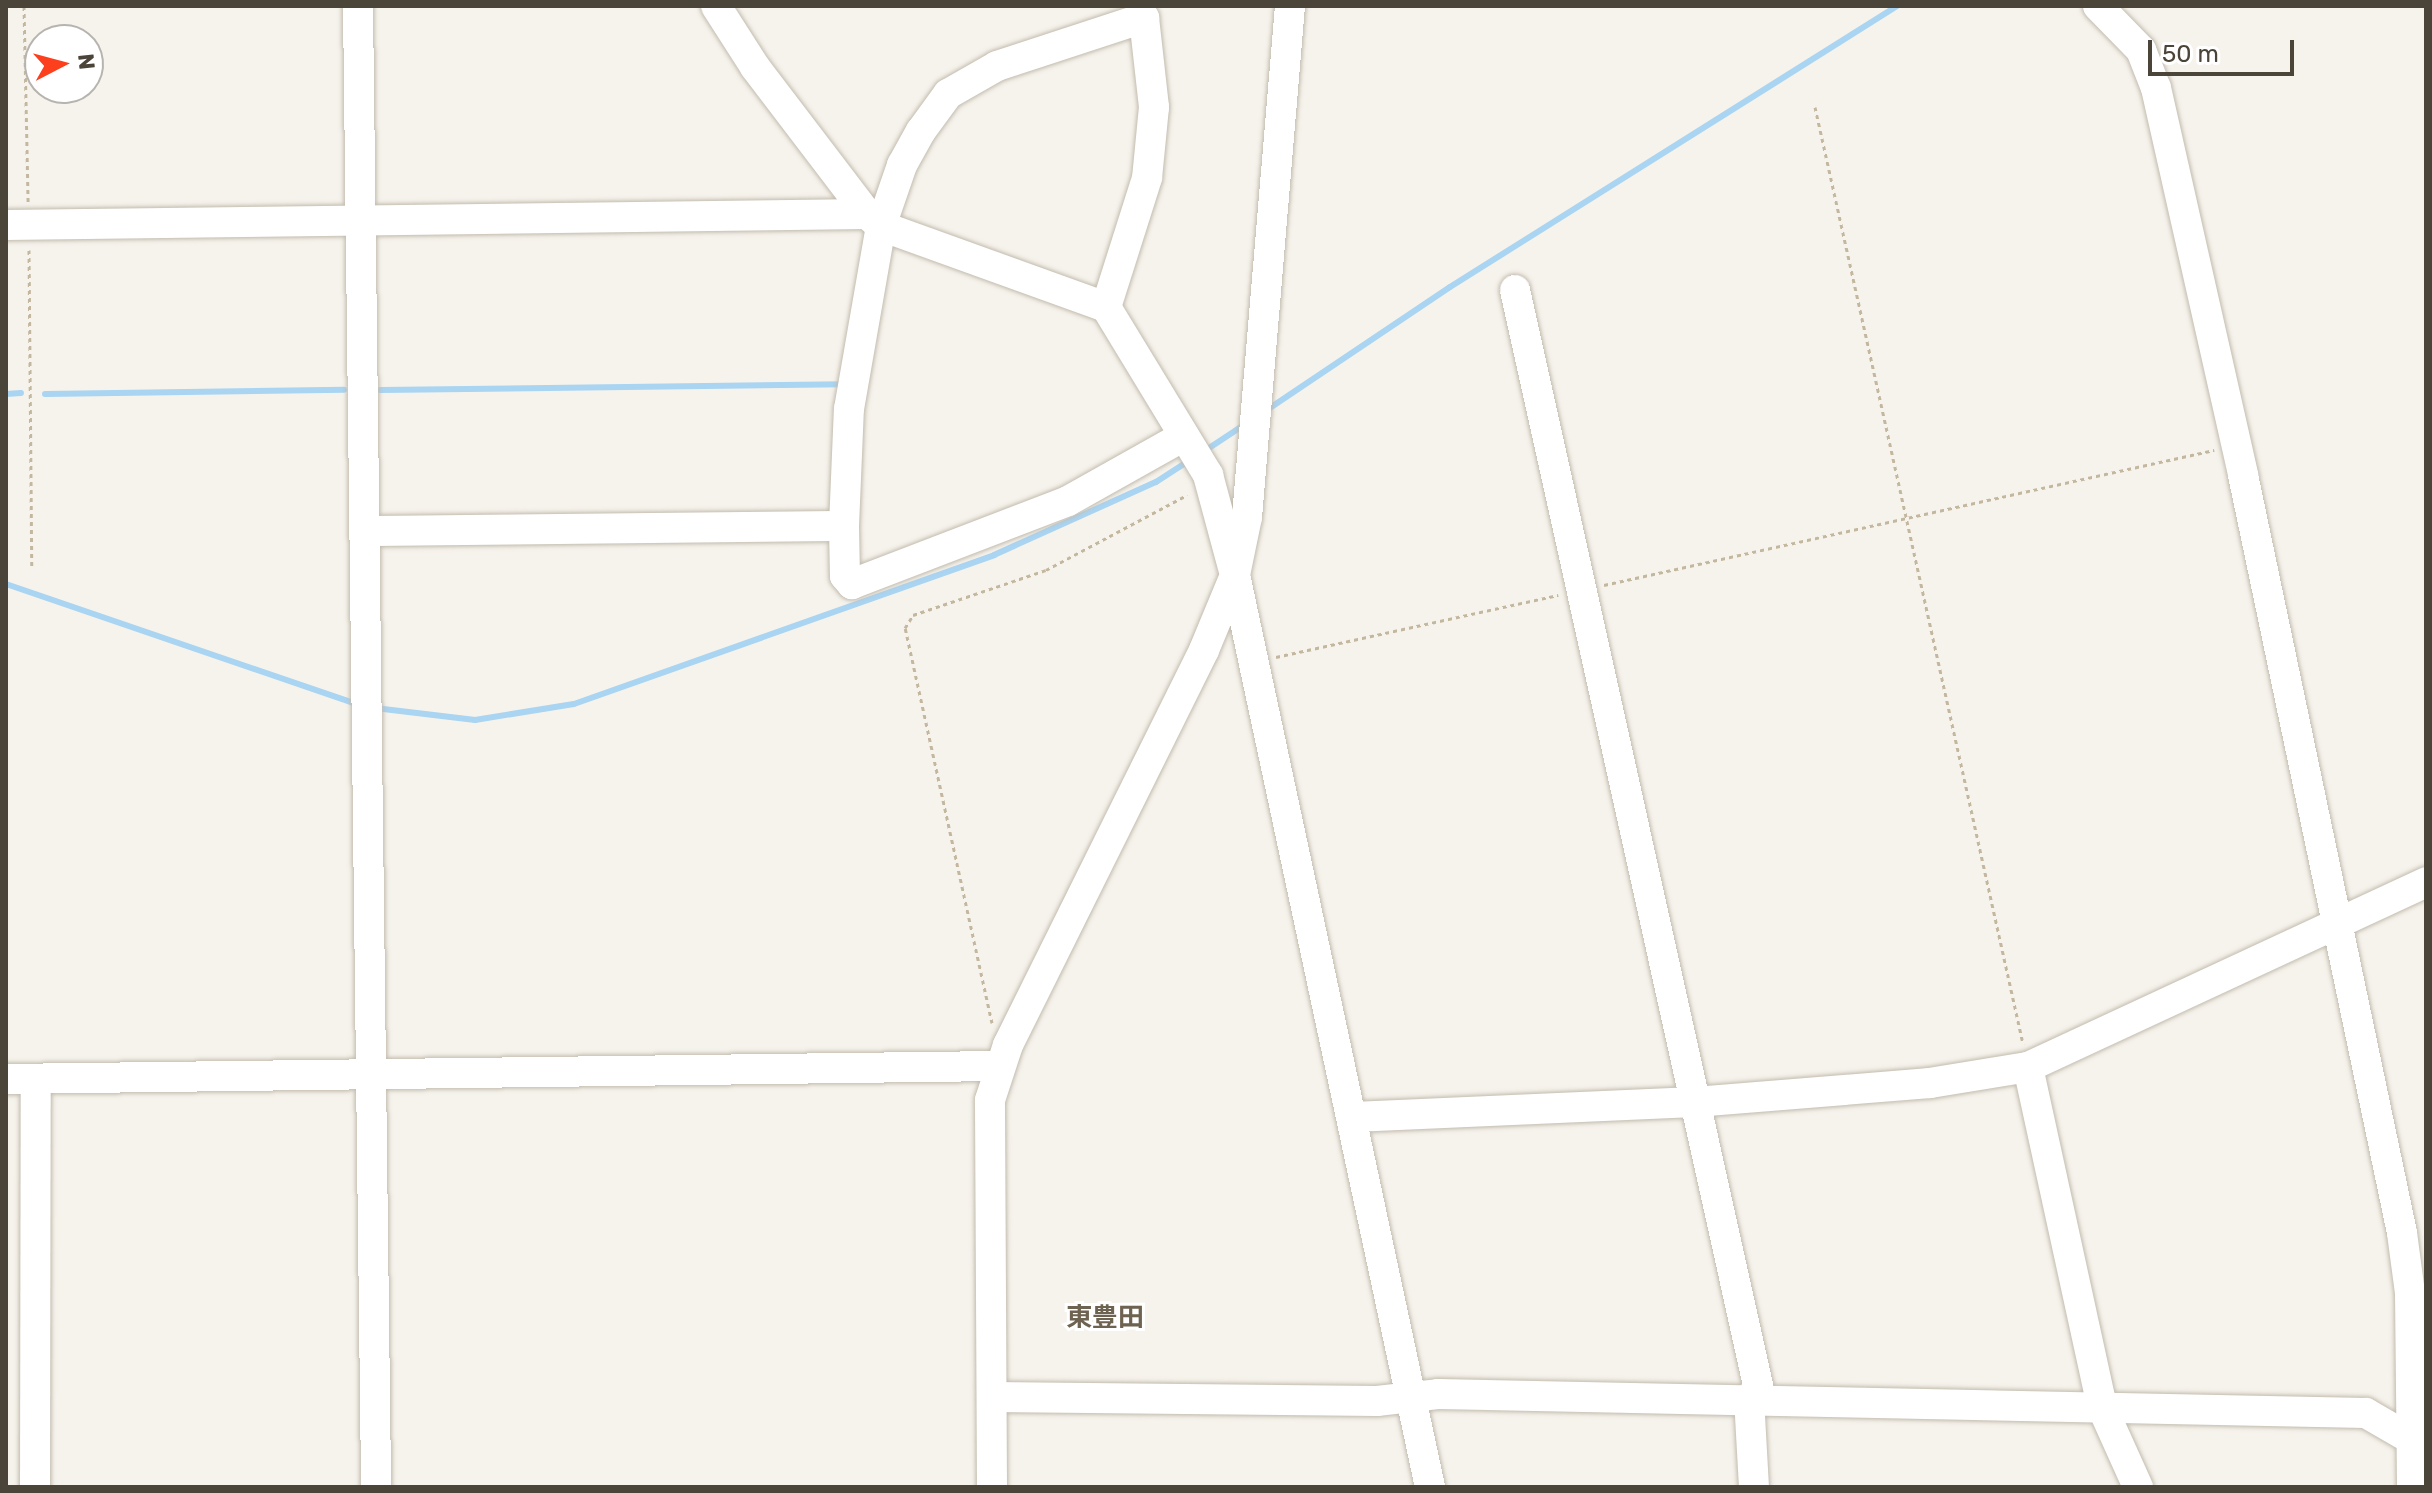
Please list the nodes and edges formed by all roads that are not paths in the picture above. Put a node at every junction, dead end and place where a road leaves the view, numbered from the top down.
1 (358, 6) edge
2 (716, 6) edge
3 (1290, 6) edge
4 (2098, 6) edge
5 (1142, 12) edge
6 (359, 218) junction
7 (874, 220) junction
8 (18, 225) edge
9 (1515, 290) dead end
10 (1106, 307) junction
11 (1184, 436) junction
12 (844, 526) junction
13 (366, 531) junction
14 (1235, 575) junction
15 (2426, 882) edge
16 (2336, 927) junction
17 (1003, 1056) junction
18 (2028, 1067) junction
19 (368, 1077) junction
20 (21, 1079) edge
21 (1695, 1102) junction
22 (1353, 1117) junction
23 (2414, 1235) edge
24 (992, 1397) junction
25 (1410, 1397) junction
26 (1755, 1399) junction
27 (2102, 1407) junction
28 (2416, 1442) junction
29 (35, 1487) edge
30 (376, 1487) edge
31 (992, 1487) edge
32 (1430, 1487) edge
33 (1754, 1487) edge
34 (2138, 1487) edge
35 (2412, 1487) edge

1 - 6 street
2 - 7 street
3 - 14 street
4 - 16 street
5 - 7 street
5 - 10 street
6 - 7 street
6 - 8 street
6 - 13 street
7 - 10 street
7 - 12 street
9 - 21 street
10 - 11 street
11 - 12 street
11 - 14 street
12 - 13 street
13 - 19 street
14 - 17 street
14 - 22 street
15 - 16 street
16 - 18 street
16 - 23 street
17 - 19 street
17 - 24 street
18 - 21 street
18 - 27 street
19 - 20 street
19 - 30 street
20 - 29 street
21 - 22 street
21 - 26 street
22 - 25 street
23 - 28 street
24 - 25 street
24 - 31 street
25 - 26 street
25 - 32 street
26 - 27 street
26 - 33 street
27 - 28 street
27 - 34 street
28 - 35 street

